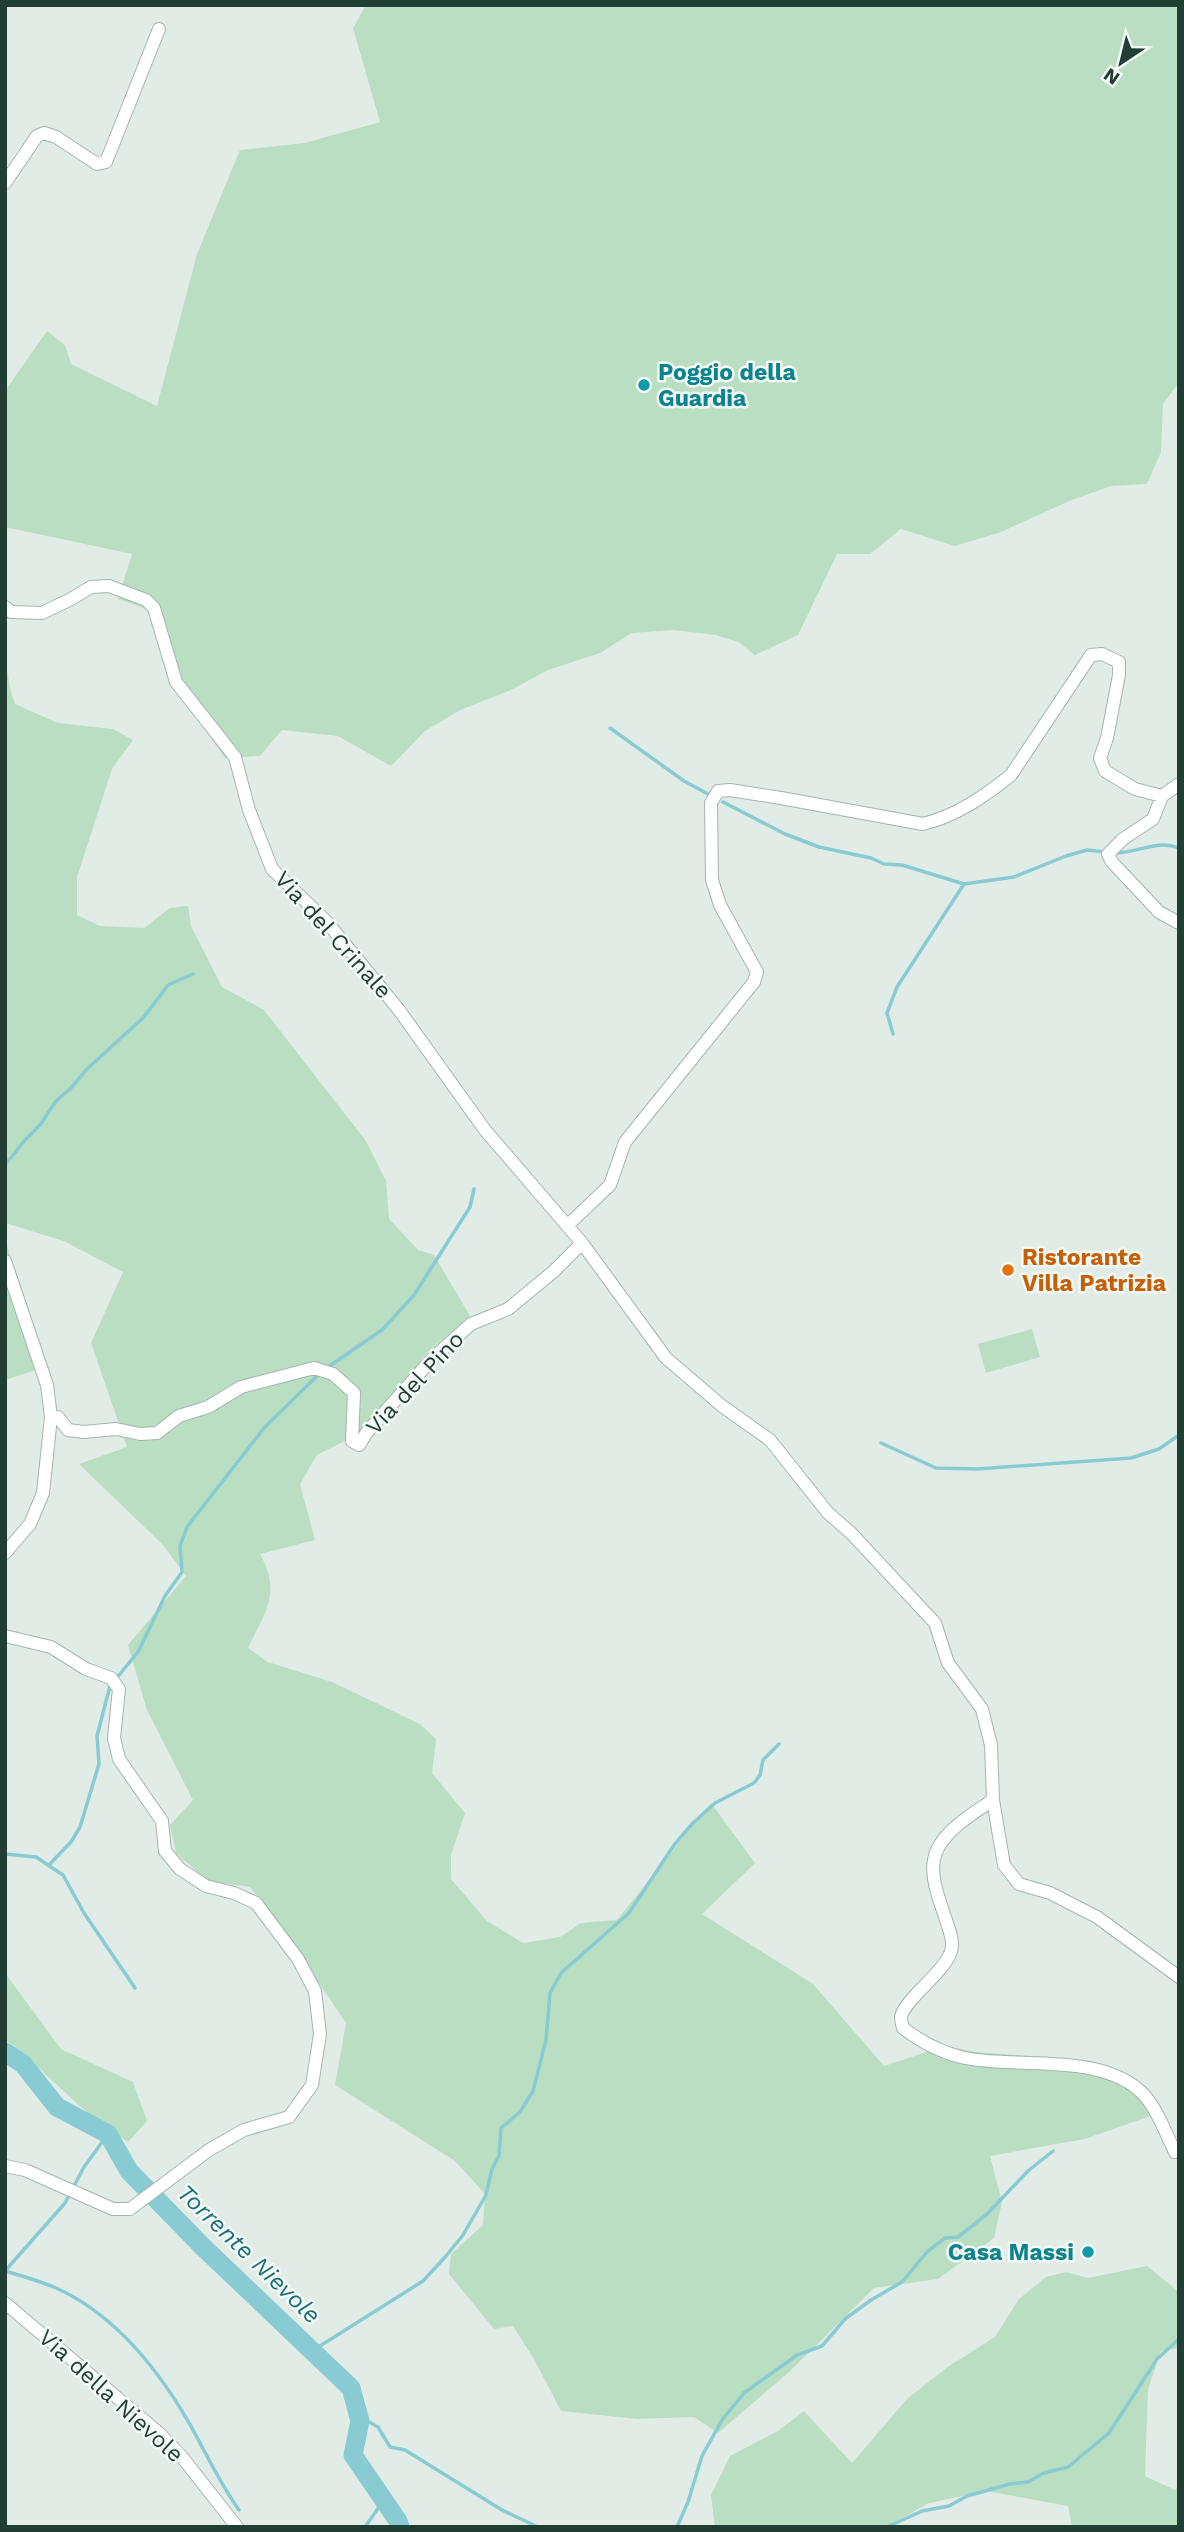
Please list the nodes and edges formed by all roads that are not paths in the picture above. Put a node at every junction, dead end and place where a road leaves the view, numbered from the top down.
1 (159, 29) dead end
2 (5, 183) edge
3 (5, 607) edge
4 (1179, 784) edge
5 (1162, 796) junction
6 (1179, 923) edge
7 (567, 1226) junction
8 (582, 1243) junction
9 (5, 1261) edge
10 (51, 1417) junction
11 (5, 1553) edge
12 (5, 1636) edge
13 (993, 1800) junction
14 (1179, 1977) edge
15 (1179, 2151) edge
16 (5, 2166) edge
17 (5, 2303) edge
18 (237, 2527) edge

1 - 2 street
3 - 7 street, Via del Crinale
4 - 5 street
5 - 6 street
5 - 7 street
7 - 8 street, Via del Crinale
8 - 10 street, Via del Pino
8 - 13 street, Via del Crinale
9 - 10 street
10 - 11 street
12 - 16 street
13 - 14 street, Via del Crinale
13 - 15 street
17 - 18 street, Via della Nievole

